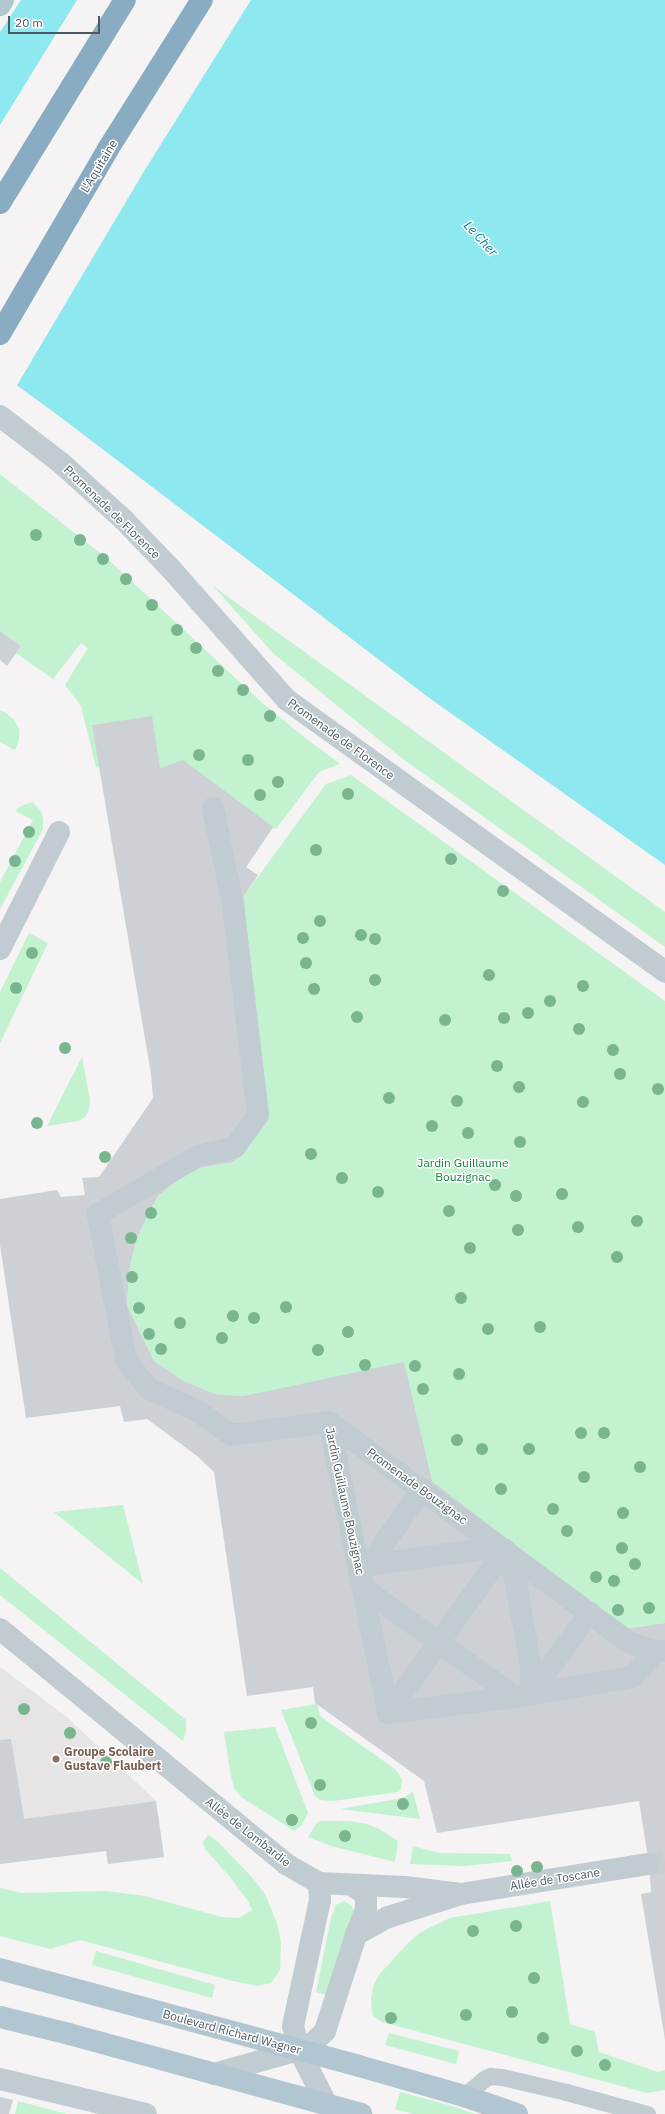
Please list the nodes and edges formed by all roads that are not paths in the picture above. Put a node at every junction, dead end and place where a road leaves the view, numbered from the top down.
1 (3, 0) edge
2 (125, 0) edge
3 (202, 0) edge
4 (0, 5) edge
5 (0, 203) edge
6 (0, 334) edge
7 (0, 416) edge
8 (213, 808) dead end
9 (58, 832) dead end
10 (0, 949) edge
11 (665, 972) edge
12 (329, 1422) junction
13 (422, 1489) junction
14 (505, 1550) junction
15 (363, 1574) junction
16 (590, 1613) junction
17 (0, 1629) edge
18 (439, 1642) junction
19 (661, 1651) edge
20 (522, 1695) junction
21 (388, 1713) junction
22 (649, 1864) tunnel mouth
23 (319, 1883) junction
24 (353, 1886) junction
25 (462, 1894) junction
26 (356, 1935) junction
27 (0, 1969) edge
28 (0, 2017) edge
29 (299, 2050) junction
30 (214, 2074) junction
31 (0, 2078) edge
32 (464, 2096) junction
33 (327, 2105) junction
34 (146, 2114) edge
35 (361, 2114) edge
36 (517, 2114) edge
37 (647, 2114) edge

1 - 4 main road
2 - 5 highway
3 - 6 highway, L'Aquitaine
7 - 11 street, Promenade de Florence
8 - 12 street, Jardin Guillaume Bouzignac
9 - 10 street
12 - 13 street, Promenade Bouzignac
12 - 15 street, Jardin Guillaume Bouzignac
13 - 14 street, Promenade Bouzignac
13 - 15 street
14 - 15 street
14 - 16 street, Promenade Bouzignac
14 - 18 street
14 - 20 street
15 - 18 street
15 - 21 street, Jardin Guillaume Bouzignac
16 - 19 street, Promenade Bouzignac
16 - 20 street
17 - 23 street, Allée de Lombardie
18 - 20 street
18 - 21 street
19 - 20 street
20 - 21 street
22 - 25 street, Allée de Toscane
23 - 24 street, Allée de Toscane
23 - 29 street
24 - 25 street, Allée de Toscane
24 - 26 street
25 - 26 street, Allée de Toscane
26 - 29 street
27 - 29 main road, Boulevard Richard Wagner
28 - 30 main road
29 - 30 street
29 - 32 main road, Boulevard Richard Wagner
29 - 33 street
30 - 33 main road
31 - 34 street
32 - 36 main road, Boulevard Richard Wagner
32 - 37 lane
33 - 35 main road

